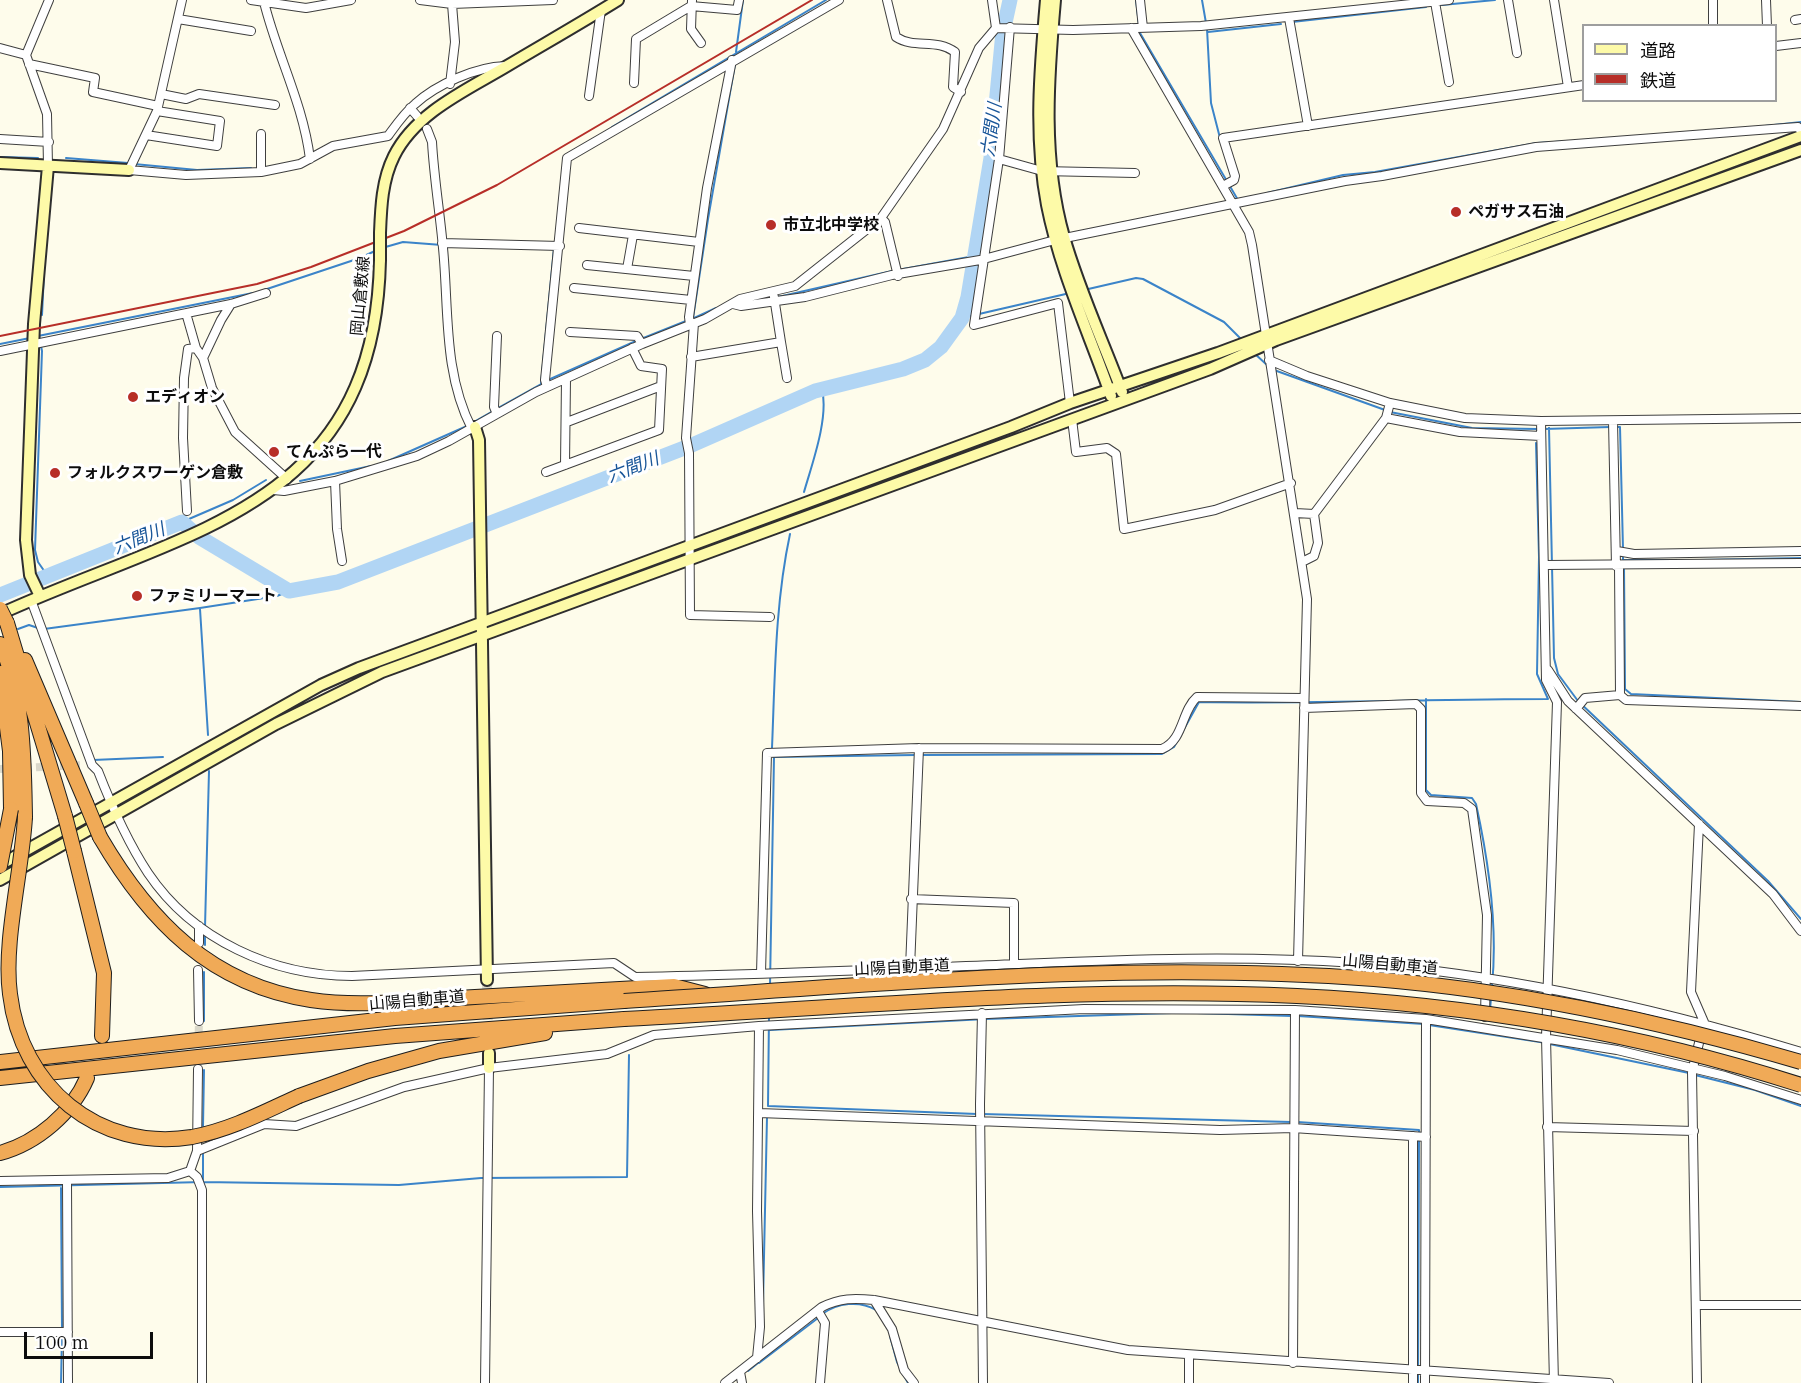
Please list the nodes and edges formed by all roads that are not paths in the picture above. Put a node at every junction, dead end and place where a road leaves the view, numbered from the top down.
1 (49, 0) edge
2 (183, 0) edge
3 (251, 0) edge
4 (351, 0) edge
5 (420, 0) edge
6 (553, 0) edge
7 (739, 0) edge
8 (839, 0) edge
9 (887, 0) edge
10 (992, 0) edge
11 (1046, 0) edge
12 (1055, 0) edge
13 (1140, 0) edge
14 (1449, 0) edge
15 (1508, 0) edge
16 (1554, 0) edge
17 (1713, 0) edge
18 (1766, 0) edge
19 (264, 2) junction
20 (277, 2) edge
21 (1435, 2) junction
22 (691, 3) edge
23 (452, 4) junction
24 (608, 4) edge
25 (1289, 18) junction
26 (178, 19) junction
27 (1713, 24) edge
28 (1767, 24) edge
29 (1004, 28) junction
30 (1048, 28) junction
31 (1138, 28) junction
32 (251, 31) dead end
33 (701, 43) dead end
34 (1801, 43) edge
35 (1777, 46) edge
36 (0, 48) edge
37 (1517, 53) dead end
38 (26, 55) junction
39 (734, 59) junction
40 (29, 64) junction
41 (507, 66) junction
42 (1449, 82) dead end
43 (634, 83) dead end
44 (450, 84) junction
45 (1582, 85) edge
46 (1569, 87) junction
47 (961, 92) junction
48 (161, 94) junction
49 (589, 96) dead end
50 (275, 105) dead end
51 (410, 108) junction
52 (158, 109) junction
53 (417, 116) dead end
54 (1308, 126) junction
55 (427, 129) dead end
56 (1801, 131) edge
57 (261, 134) dead end
58 (146, 135) junction
59 (1801, 136) edge
60 (0, 139) edge
61 (49, 142) junction
62 (1801, 150) edge
63 (310, 159) junction
64 (999, 159) junction
65 (0, 163) edge
66 (130, 165) junction
67 (48, 166) junction
68 (1046, 171) junction
69 (261, 172) junction
70 (1135, 173) dead end
71 (1226, 184) junction
72 (1232, 202) junction
73 (881, 218) junction
74 (579, 228) dead end
75 (633, 234) junction
76 (1060, 239) junction
77 (699, 242) junction
78 (443, 244) junction
79 (560, 246) junction
80 (981, 259) junction
81 (587, 265) dead end
82 (627, 269) junction
83 (897, 272) junction
84 (694, 276) junction
85 (574, 288) dead end
86 (1078, 292) junction
87 (266, 293) dead end
88 (774, 298) junction
89 (691, 300) junction
90 (231, 304) junction
91 (186, 312) junction
92 (691, 322) junction
93 (570, 332) dead end
94 (497, 336) dead end
95 (35, 341) junction
96 (640, 341) junction
97 (781, 342) junction
98 (1254, 345) junction
99 (195, 348) junction
100 (632, 348) junction
101 (0, 351) edge
102 (691, 357) junction
103 (203, 358) junction
104 (1270, 361) junction
105 (787, 378) dead end
106 (566, 379) junction
107 (546, 384) junction
108 (661, 386) junction
109 (1120, 386) junction
110 (1109, 390) junction
111 (1125, 399) junction
112 (1070, 403) junction
113 (1114, 404) junction
114 (496, 411) junction
115 (1388, 411) junction
116 (1801, 418) edge
117 (1072, 419) junction
118 (567, 422) junction
119 (1541, 423) junction
120 (1613, 425) junction
121 (472, 426) junction
122 (1541, 435) junction
123 (565, 465) junction
124 (546, 472) dead end
125 (287, 479) junction
126 (335, 481) junction
127 (1291, 483) junction
128 (273, 490) junction
129 (187, 511) dead end
130 (1295, 513) junction
131 (1314, 514) junction
132 (691, 544) junction
133 (1622, 551) junction
134 (1801, 551) edge
135 (691, 557) junction
136 (342, 561) dead end
137 (1302, 562) junction
138 (1801, 563) edge
139 (1551, 565) junction
140 (1621, 566) junction
141 (36, 596) junction
142 (0, 609) edge
143 (770, 617) dead end
144 (3, 619) edge
145 (483, 621) junction
146 (483, 634) junction
147 (0, 644) edge
148 (1548, 670) junction
149 (0, 673) edge
150 (1620, 695) junction
151 (1304, 704) junction
152 (1579, 705) junction
153 (1801, 706) edge
154 (919, 753) junction
155 (111, 803) junction
156 (116, 815) junction
157 (1699, 824) junction
158 (0, 865) edge
159 (0, 880) edge
160 (911, 899) junction
161 (203, 928) junction
162 (1801, 931) edge
163 (199, 943) dead end
164 (1298, 961) junction
165 (1014, 964) junction
166 (910, 968) junction
167 (198, 970) dead end
168 (764, 973) junction
169 (487, 975) junction
170 (1491, 979) junction
171 (1547, 987) junction
172 (623, 995) junction
173 (1294, 1014) junction
174 (982, 1017) junction
175 (624, 1020) junction
176 (199, 1021) tunnel mouth
177 (1704, 1022) junction
178 (1426, 1023) junction
179 (762, 1026) junction
180 (1488, 1027) junction
181 (102, 1036) dead end
182 (1546, 1042) junction
183 (1801, 1052) edge
184 (489, 1053) dead end
185 (0, 1062) edge
186 (1801, 1062) edge
187 (489, 1068) junction
188 (198, 1069) tunnel mouth
189 (1692, 1072) junction
190 (0, 1078) edge
191 (87, 1078) dead end
192 (1801, 1085) edge
193 (1801, 1100) edge
194 (765, 1113) junction
195 (982, 1117) junction
196 (1293, 1124) junction
197 (1547, 1127) junction
198 (1694, 1131) junction
199 (1419, 1136) junction
200 (197, 1150) junction
201 (0, 1153) edge
202 (190, 1171) junction
203 (0, 1181) edge
204 (67, 1185) junction
205 (874, 1300) junction
206 (1696, 1305) junction
207 (1801, 1305) edge
208 (820, 1314) junction
209 (982, 1321) junction
210 (0, 1332) edge
211 (64, 1332) junction
212 (1189, 1355) junction
213 (757, 1358) junction
214 (1293, 1363) junction
215 (1419, 1371) junction
216 (740, 1372) junction
217 (1554, 1382) edge
218 (68, 1383) edge
219 (202, 1383) edge
220 (485, 1383) edge
221 (725, 1383) edge
222 (742, 1383) edge
223 (820, 1383) edge
224 (914, 1383) edge
225 (983, 1383) edge
226 (1189, 1383) edge
227 (1413, 1383) edge
228 (1425, 1383) edge
229 (1609, 1383) edge
230 (1697, 1383) edge

1 - 38 street
2 - 26 street
3 - 19 street
4 - 20 street
5 - 23 street
6 - 23 street
7 - 22 street
8 - 39 street
9 - 47 street
10 - 29 street
11 - 30 street
12 - 30 street
13 - 31 street
14 - 21 street
15 - 37 street
16 - 46 street
17 - 27 street
18 - 28 street
19 - 20 street
19 - 63 street
21 - 25 street
21 - 42 street
22 - 33 street
22 - 43 street
23 - 44 street
24 - 41 street, 岡山倉敷線
24 - 49 street
25 - 31 street
25 - 54 street
26 - 32 street
26 - 48 street
29 - 30 street
29 - 47 street
29 - 64 street
30 - 31 street
30 - 68 street
31 - 71 street
34 - 35 street
36 - 38 street
38 - 40 street
39 - 77 street
39 - 79 street
40 - 52 street
40 - 61 street
41 - 44 street
41 - 125 street, 岡山倉敷線, bridge
44 - 51 street
45 - 46 street
46 - 54 street
47 - 73 street
48 - 50 street
48 - 52 street
51 - 53 street
51 - 63 street
52 - 58 street
52 - 58 street
54 - 71 street
55 - 78 street
56 - 72 street
57 - 69 street
58 - 66 street
59 - 98 street
60 - 61 street
61 - 67 street
62 - 98 street
63 - 69 street
64 - 68 street
64 - 80 street
65 - 67 street
66 - 67 street
66 - 69 street
67 - 95 street
68 - 70 street
68 - 76 street
71 - 72 street
72 - 76 street
72 - 98 street
73 - 83 street
73 - 88 street
74 - 75 street
75 - 77 street
75 - 82 street
76 - 80 street
76 - 86 street
77 - 84 street
78 - 79 street
78 - 121 street
79 - 107 street
80 - 83 street
80 - 112 street
81 - 82 street
82 - 84 street
83 - 88 street
84 - 89 street
85 - 89 street
86 - 109 street
86 - 110 street
87 - 90 street
88 - 92 street
88 - 97 street
89 - 92 street
90 - 91 street
90 - 103 street
91 - 95 street
91 - 99 street
92 - 96 street
92 - 102 street
93 - 96 street
94 - 114 street
95 - 101 street
95 - 141 street
96 - 100 street
97 - 102 street
97 - 105 street
98 - 104 street
98 - 109 street
98 - 111 street
99 - 103 street
99 - 129 street
100 - 106 street
100 - 108 street
102 - 132 street
103 - 125 street
104 - 115 street
104 - 127 street
106 - 107 street
106 - 118 street
107 - 114 street
108 - 118 street
108 - 123 street
109 - 110 street
109 - 111 street
110 - 112 street
110 - 113 street
111 - 113 street
112 - 132 street
113 - 117 street
114 - 121 street
115 - 119 street
115 - 122 street
115 - 131 street
116 - 120 street
117 - 127 street
117 - 135 street
118 - 123 street
119 - 120 street
119 - 122 street
120 - 133 street
121 - 126 street
121 - 145 street
122 - 139 street
123 - 124 street
125 - 128 street, 岡山倉敷線
126 - 128 street
126 - 136 street
127 - 130 street
128 - 141 street, 岡山倉敷線
130 - 131 street
130 - 137 street
131 - 137 street
132 - 135 street
132 - 145 street
133 - 134 street
133 - 140 street
135 - 143 street
135 - 146 street
137 - 151 street
138 - 140 street
139 - 140 street
139 - 148 street
140 - 150 street
141 - 144 street, 岡山倉敷線
141 - 155 street
142 - 144 highway, bridge
144 - 172 highway, bridge
144 - 181 highway, bridge
145 - 146 street
145 - 155 street
146 - 156 street
146 - 169 street
147 - 175 highway, bridge
148 - 152 street
148 - 171 street
149 - 158 highway, bridge
150 - 152 street
150 - 153 street
151 - 154 street
151 - 164 street
151 - 170 street
152 - 157 street
154 - 160 street
154 - 168 street
155 - 156 street
155 - 158 street
156 - 159 street
156 - 161 street
157 - 162 street
157 - 177 street
160 - 165 street
160 - 166 street
161 - 163 street
161 - 169 street
164 - 165 street
164 - 170 street
165 - 166 street
166 - 168 street
167 - 176 street
168 - 169 street
170 - 171 street
170 - 180 street
171 - 177 street
171 - 182 street
172 - 185 highway, 山陽自動車道
172 - 186 highway, 山陽自動車道, bridge
173 - 174 street
173 - 178 street
173 - 196 street
174 - 179 street
174 - 195 street
175 - 190 highway, 山陽自動車道
175 - 192 highway, 山陽自動車道, bridge
177 - 183 street
177 - 189 street
178 - 180 street
178 - 199 street
179 - 187 street
179 - 194 street
180 - 182 street
182 - 189 street
182 - 197 street
184 - 187 street
187 - 200 street
187 - 220 street
188 - 200 street
189 - 193 street
189 - 198 street
191 - 201 highway
194 - 195 street
194 - 213 street
195 - 196 street
195 - 209 street
196 - 199 street
196 - 214 street
197 - 198 street
197 - 217 street
198 - 206 street
199 - 215 street
199 - 215 street
200 - 202 street
202 - 204 street
202 - 219 street
203 - 204 street
204 - 211 street
205 - 208 street
205 - 209 street
205 - 224 street
206 - 207 street
206 - 230 street
208 - 213 street
208 - 223 street
209 - 212 street
209 - 225 street
210 - 211 street
211 - 218 street
212 - 214 street
212 - 226 street
213 - 216 street
214 - 215 street
215 - 217 street
215 - 227 street
215 - 228 street
216 - 221 street
216 - 222 street
217 - 229 street

